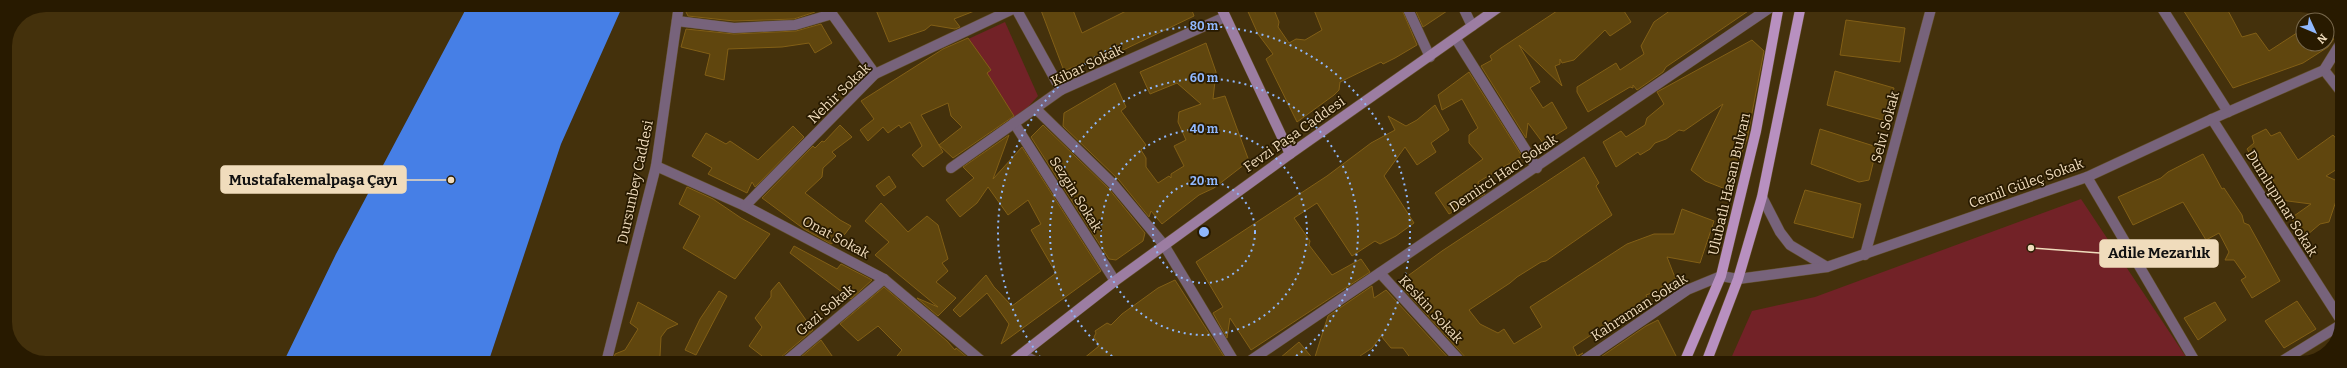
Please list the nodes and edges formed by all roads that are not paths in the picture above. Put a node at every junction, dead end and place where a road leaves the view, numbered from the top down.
1 (678, 12) edge
2 (826, 12) edge
3 (832, 12) edge
4 (1002, 12) edge
5 (1017, 12) edge
6 (1223, 12) edge
7 (1409, 12) edge
8 (1465, 12) edge
9 (1492, 12) edge
10 (1764, 12) edge
11 (1778, 12) edge
12 (1800, 12) edge
13 (1930, 12) edge
14 (2164, 12) edge
15 (1225, 17) junction
16 (677, 21) junction
17 (1472, 26) junction
18 (1456, 38) junction
19 (2335, 52) edge
20 (1430, 57) junction
21 (2324, 70) junction
22 (875, 74) junction
23 (2335, 84) edge
24 (1061, 90) junction
25 (1036, 108) junction
26 (2228, 112) junction
27 (2212, 119) junction
28 (1014, 123) junction
29 (1290, 154) junction
30 (656, 166) junction
31 (951, 168) dead end
32 (1537, 168) junction
33 (2087, 177) junction
34 (1762, 196) junction
35 (745, 206) junction
36 (1164, 245) junction
37 (1865, 255) junction
38 (1827, 267) junction
39 (1380, 273) junction
40 (1721, 276) junction
41 (884, 278) junction
42 (1738, 279) junction
43 (1115, 281) junction
44 (2335, 312) edge
45 (2334, 328) edge
46 (1022, 354) junction
47 (608, 356) edge
48 (792, 356) edge
49 (976, 356) edge
50 (1019, 356) edge
51 (1026, 356) edge
52 (1231, 356) edge
53 (1257, 356) edge
54 (1456, 356) edge
55 (1590, 356) edge
56 (1687, 356) edge
57 (1709, 356) edge
58 (2192, 356) edge
59 (2290, 356) edge

1 - 16 street, Dursunbey Caddesi
2 - 16 street
3 - 22 street
4 - 22 street, Nehir Sokak
5 - 24 street
6 - 15 main road
7 - 20 street
8 - 17 street
9 - 17 main road, Fevzi Paşa Caddesi
10 - 32 street, Demirci Hacı Sokak
11 - 40 main road, Ulubatlı Hasan Bulvarı
12 - 34 main road
13 - 37 street, Selvi Sokak
14 - 26 street
15 - 24 street, Kibar Sokak
15 - 29 main road
16 - 30 street, Dursunbey Caddesi
17 - 18 main road, Fevzi Paşa Caddesi
18 - 20 main road, Fevzi Paşa Caddesi
18 - 32 street
19 - 21 street
20 - 29 main road, Fevzi Paşa Caddesi
21 - 23 street
21 - 26 street, Cemil Güleç Sokak
22 - 35 street, Nehir Sokak
24 - 25 street, Kibar Sokak
25 - 28 street, Kibar Sokak
25 - 36 street
26 - 27 street, Cemil Güleç Sokak
27 - 33 street, Cemil Güleç Sokak
27 - 44 street, Dumlupınar Sokak
28 - 31 street, Kibar Sokak
28 - 43 street, Sezgin Sokak
29 - 36 main road, Fevzi Paşa Caddesi
30 - 35 street, Onat Sokak
30 - 47 street, Dursunbey Caddesi
32 - 39 street, Demirci Hacı Sokak
33 - 37 street, Cemil Güleç Sokak
33 - 58 street
34 - 38 street
34 - 42 main road
35 - 41 street, Onat Sokak
36 - 43 main road, Fevzi Paşa Caddesi
36 - 52 street
37 - 38 street, Cemil Güleç Sokak
38 - 42 street, Cemil Güleç Sokak
39 - 53 street, Demirci Hacı Sokak
39 - 54 street, Keskin Sokak
40 - 42 street
40 - 55 street, Kahraman Sokak
40 - 56 main road, Ulubatlı Hasan Bulvarı
41 - 48 street, Gazi Sokak
41 - 49 street, Onat Sokak
42 - 57 main road
43 - 46 main road, Fevzi Paşa Caddesi
45 - 59 street
46 - 50 main road, Fevzi Paşa Caddesi
46 - 51 street

